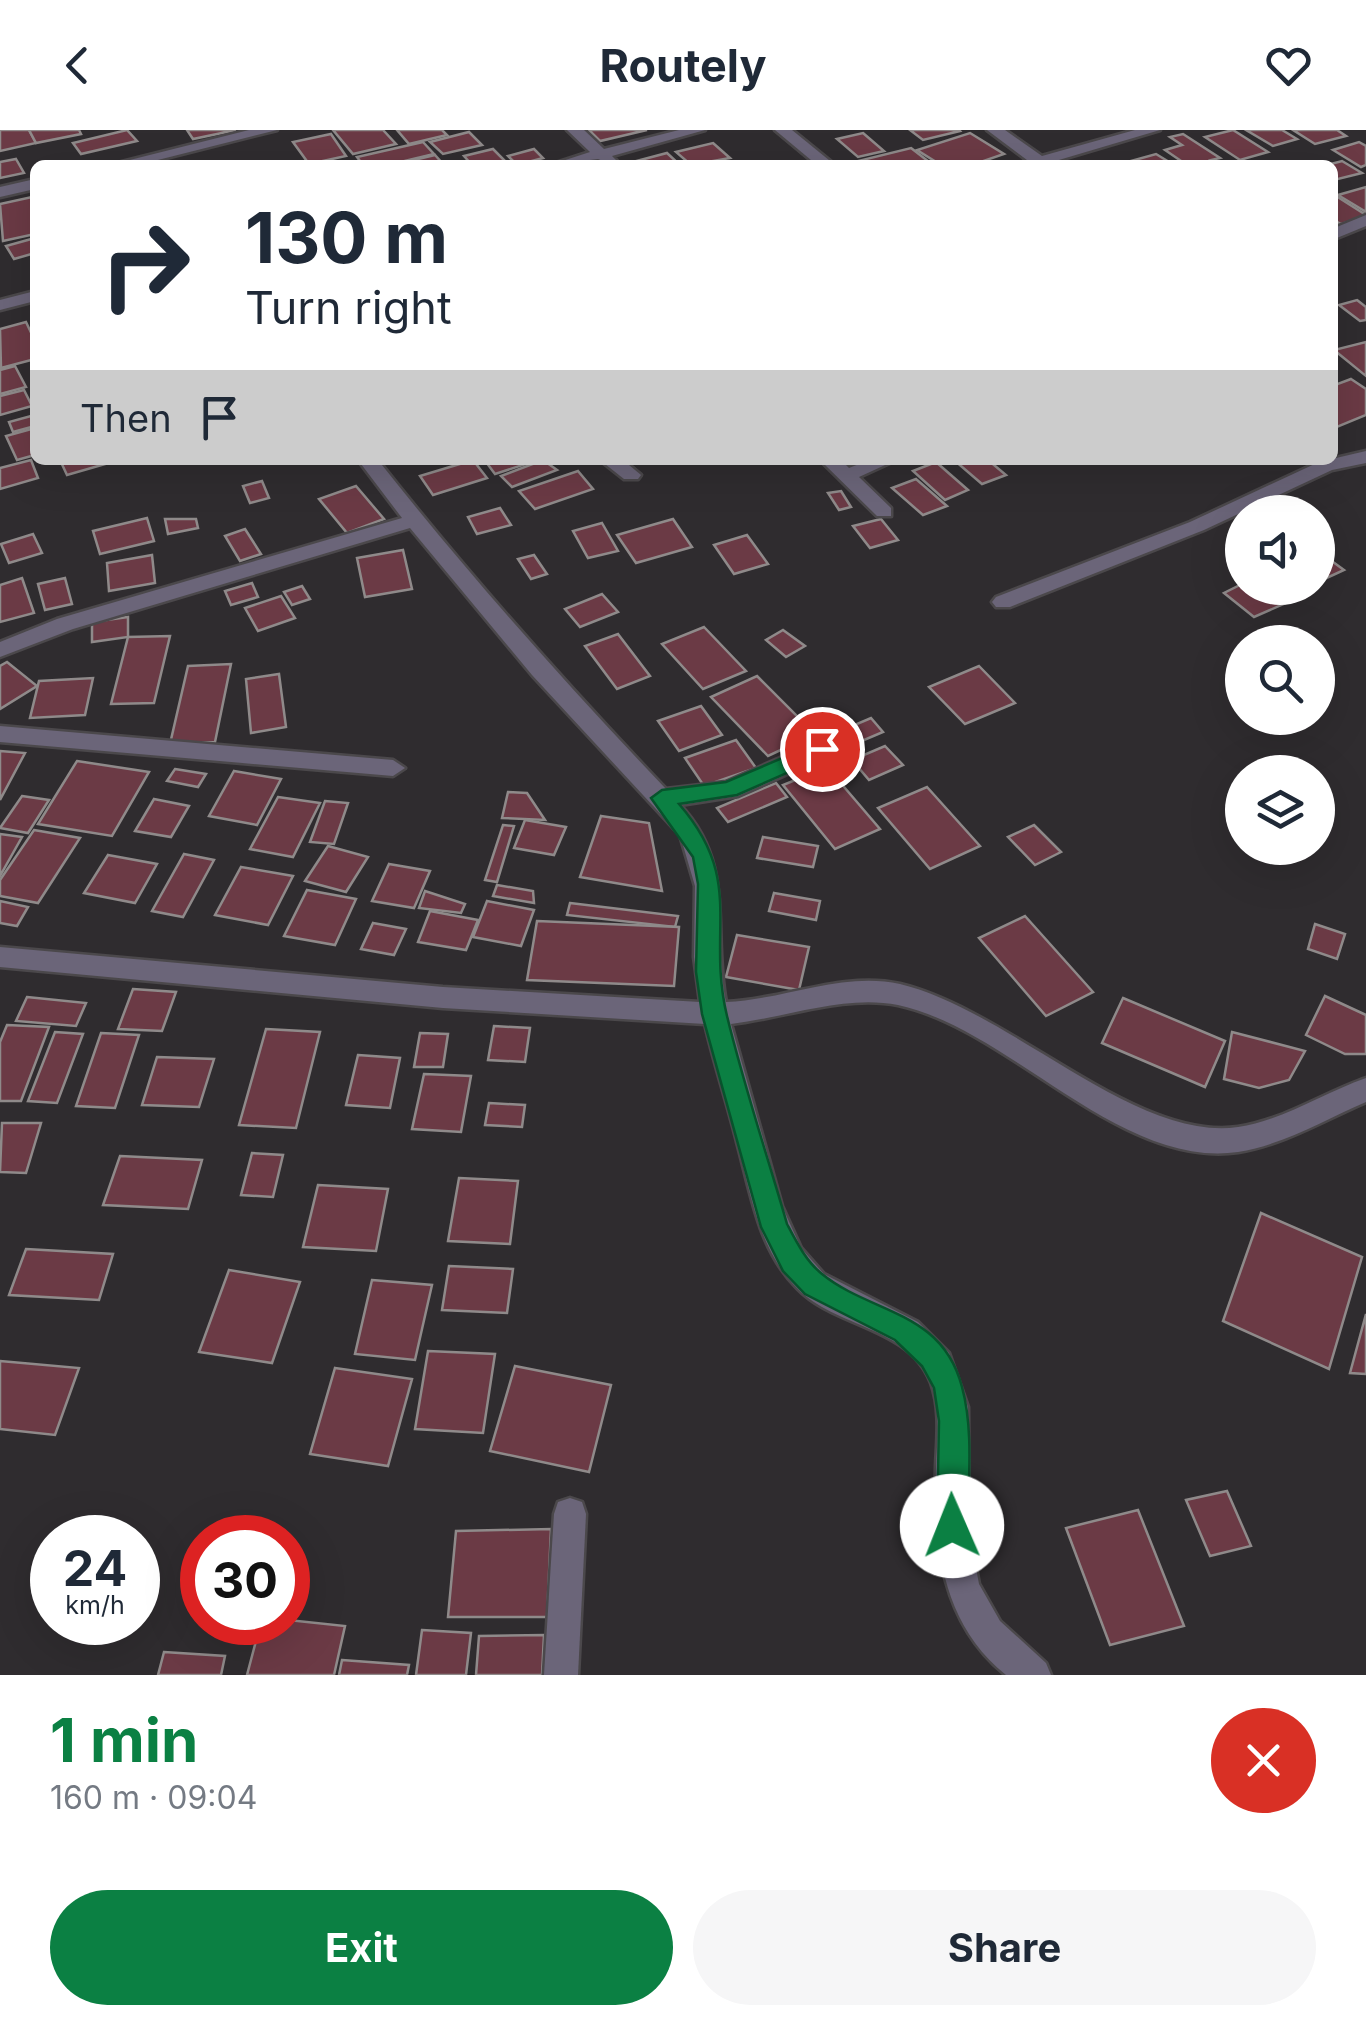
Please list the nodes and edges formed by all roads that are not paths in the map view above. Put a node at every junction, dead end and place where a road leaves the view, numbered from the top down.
1 (169, 130) edge
2 (268, 130) edge
3 (575, 130) edge
4 (697, 130) edge
5 (782, 130) edge
6 (995, 130) edge
7 (1152, 130) edge
8 (184, 150) junction
9 (140, 160) edge
10 (191, 160) edge
11 (607, 160) edge
12 (821, 160) edge
13 (1029, 160) edge
14 (1043, 160) edge
15 (30, 185) edge
16 (0, 192) edge
17 (1366, 220) edge
18 (1338, 232) edge
19 (30, 297) edge
20 (0, 305) edge
21 (1366, 457) edge
22 (1338, 461) edge
23 (372, 465) edge
24 (617, 465) edge
25 (835, 465) edge
26 (873, 465) edge
27 (1317, 465) edge
28 (1326, 465) edge
29 (631, 475) dead end
30 (845, 476) junction
31 (1366, 480) edge
32 (884, 512) dead end
33 (416, 520) junction
34 (1004, 602) dead end
35 (0, 650) edge
36 (0, 734) edge
37 (822, 749) dead end
38 (394, 768) dead end
39 (662, 798) junction
40 (0, 958) edge
41 (714, 1014) junction
42 (1366, 1090) edge
43 (570, 1514) dead end
44 (561, 1675) edge
45 (1034, 1675) edge

1 - 8 street
2 - 8 street
3 - 11 street
4 - 11 street
5 - 12 street
6 - 13 street
7 - 14 street
8 - 9 street
8 - 10 street
15 - 16 street
17 - 18 street
19 - 20 street
21 - 22 street
23 - 33 street
24 - 29 street
25 - 30 street
26 - 30 street
27 - 34 street
28 - 31 street
30 - 32 street
33 - 35 street
33 - 39 street
36 - 38 street
37 - 39 street
39 - 41 street
40 - 41 street
41 - 42 street
41 - 45 street
43 - 44 street

